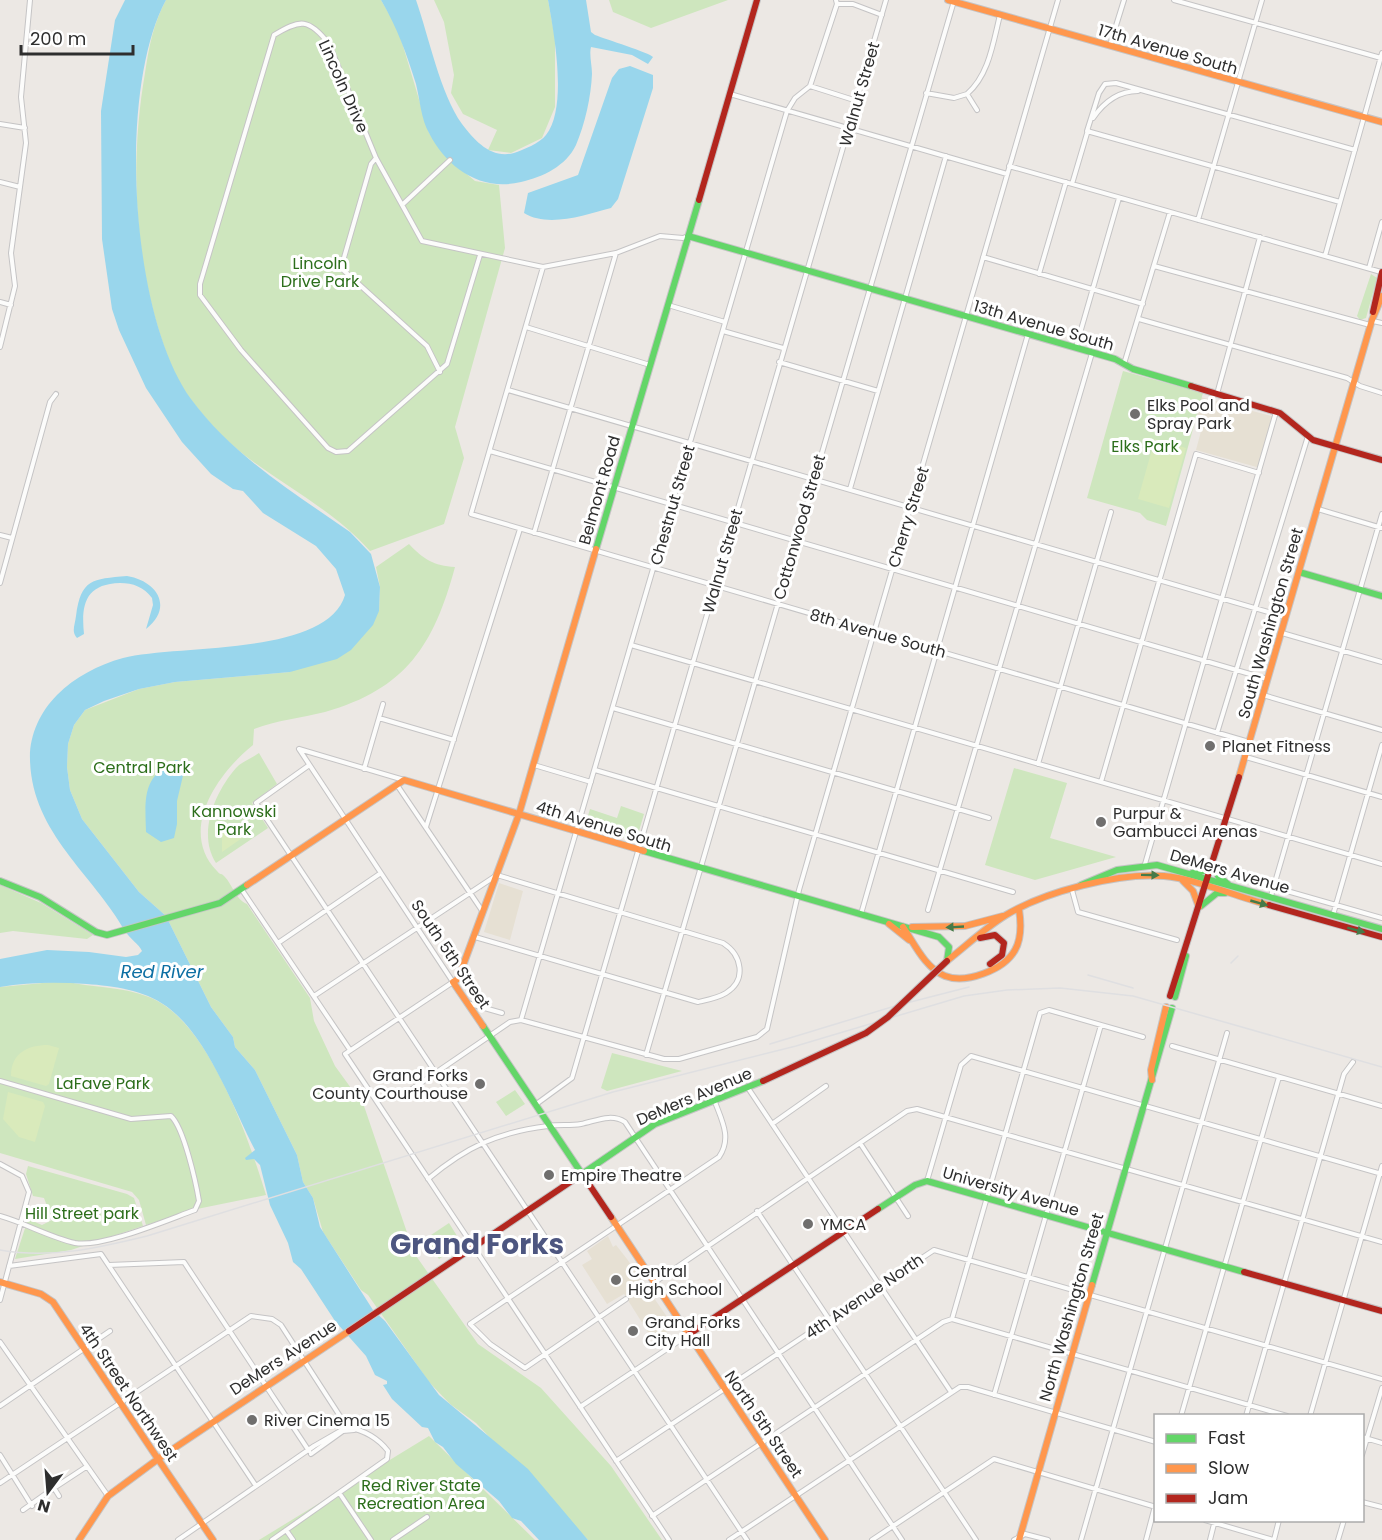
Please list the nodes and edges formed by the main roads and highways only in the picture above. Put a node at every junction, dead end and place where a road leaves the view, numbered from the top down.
1 (757, 0) edge
2 (952, 1) edge
3 (1382, 122) edge
4 (688, 236) junction
5 (1382, 272) edge
6 (1382, 297) edge
7 (1371, 323) junction
8 (1335, 447) junction
9 (1382, 460) edge
10 (1299, 572) junction
11 (1382, 596) edge
12 (519, 814) junction
13 (1213, 861) junction
14 (1115, 869) junction
15 (1192, 873) junction
16 (1208, 878) junction
17 (1118, 879) junction
18 (1183, 880) junction
19 (0, 881) edge
20 (1228, 884) junction
21 (1205, 887) junction
22 (1072, 890) junction
23 (1225, 893) junction
24 (1199, 908) junction
25 (1019, 909) junction
26 (1006, 915) junction
27 (1334, 915) junction
28 (885, 922) junction
29 (1331, 924) junction
30 (902, 927) junction
31 (1382, 929) edge
32 (1382, 937) edge
33 (974, 940) junction
34 (920, 951) junction
35 (947, 961) junction
36 (974, 974) junction
37 (453, 982) joint
38 (1173, 996) dead end
39 (1169, 1008) dead end
40 (582, 1174) junction
41 (1107, 1232) junction
42 (2, 1283) edge
43 (1382, 1311) edge
44 (688, 1335) junction
45 (158, 1459) junction
46 (1017, 1539) edge
47 (79, 1540) edge
48 (213, 1540) edge
49 (825, 1540) edge

1 - 4 main road, Belmont Road
2 - 3 main road, 17th Avenue South
4 - 8 main road, 13th Avenue South
4 - 12 main road, Belmont Road
5 - 7 main road, South Washington Street
6 - 7 main road, South Washington Street
7 - 8 main road, South Washington Street
8 - 9 main road, 13th Avenue South
8 - 10 main road, South Washington Street
10 - 11 main road
10 - 13 main road, South Washington Street
12 - 19 main road, 4th Avenue South
12 - 28 main road, 4th Avenue South
12 - 37 main road, Belmont Road
13 - 15 main road
13 - 16 main road, South Washington Street
13 - 20 main road
14 - 15 main road, DeMers Avenue
14 - 17 main road
14 - 22 main road, DeMers Avenue
15 - 16 main road, DeMers Avenue
16 - 20 main road, DeMers Avenue
16 - 21 main road, South Washington Street
17 -> 18 main road, DeMers Avenue
17 - 22 main road, DeMers Avenue
18 - 21 main road, DeMers Avenue
18 - 24 main road
20 - 27 main road, DeMers Avenue
21 - 23 main road, DeMers Avenue
21 - 24 main road, South Washington Street
22 - 25 main road, DeMers Avenue
23 - 24 main road
23 -> 29 main road, DeMers Avenue
24 - 38 main road, South Washington Street
25 - 26 main road, DeMers Avenue
25 - 36 main road
26 -> 30 main road
26 - 33 main road, DeMers Avenue
27 - 29 main road
27 - 31 main road, DeMers Avenue
28 - 30 main road, 4th Avenue South
28 - 34 main road
29 -> 32 main road, DeMers Avenue
30 - 34 main road
30 - 35 main road
33 - 35 main road, DeMers Avenue
33 - 36 main road
34 - 36 main road
35 - 40 main road, DeMers Avenue, bridge
37 - 40 main road, South 5th Street
39 - 41 main road, North Washington Street
40 - 44 main road, North 5th Street
40 - 45 main road, DeMers Avenue
41 - 43 main road, University Avenue
41 - 44 main road, University Avenue
41 - 46 main road, North Washington Street
42 - 45 main road, 4th Street Northwest
44 - 49 main road, North 5th Street
45 - 47 main road, DeMers Avenue
45 - 48 main road, 4th Street Northwest

